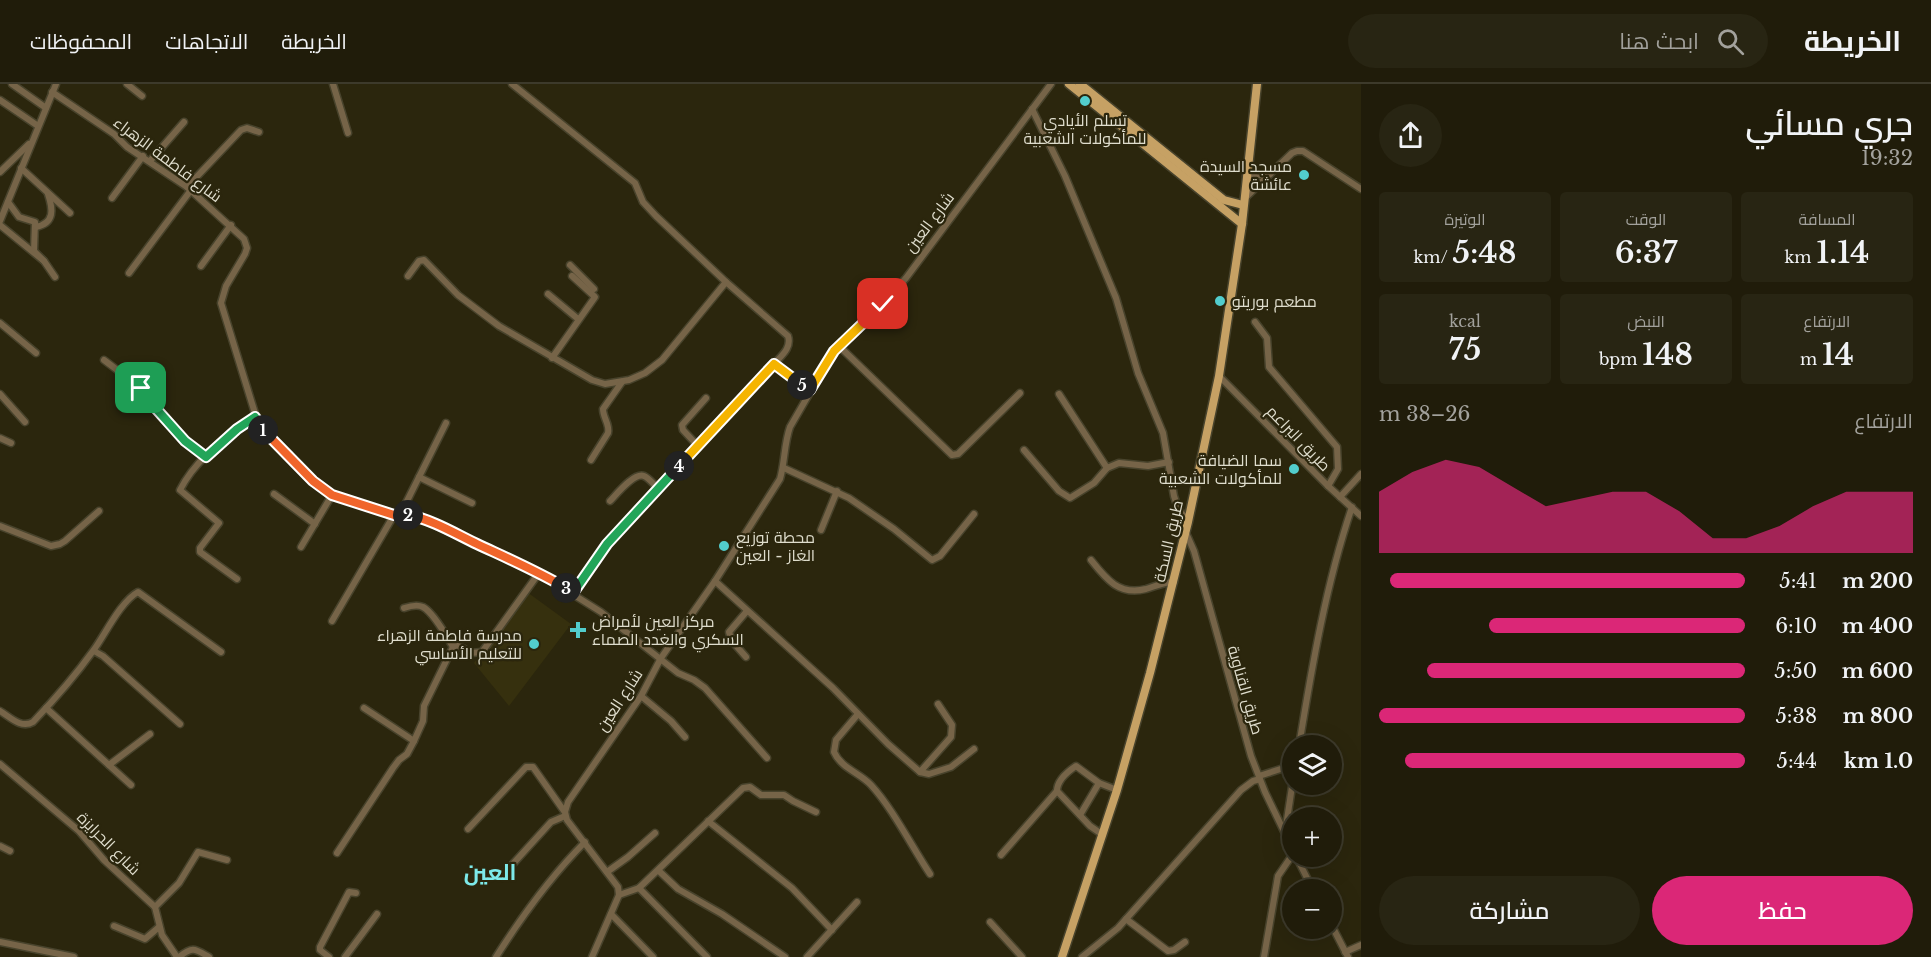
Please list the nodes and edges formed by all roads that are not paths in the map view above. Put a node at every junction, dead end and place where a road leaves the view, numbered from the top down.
1 (12, 84) edge
2 (56, 84) edge
3 (127, 84) edge
4 (333, 84) edge
5 (512, 84) edge
6 (1051, 84) edge
7 (1069, 84) edge
8 (1080, 84) edge
9 (1257, 84) edge
10 (52, 92) junction
11 (142, 96) dead end
12 (0, 100) edge
13 (46, 108) junction
14 (1032, 108) junction
15 (184, 122) dead end
16 (38, 126) junction
17 (259, 132) dead end
18 (348, 133) dead end
19 (32, 142) junction
20 (143, 156) junction
21 (150, 161) junction
22 (21, 168) junction
23 (0, 172) edge
24 (1271, 174) junction
25 (1246, 176) junction
26 (189, 188) junction
27 (1361, 189) edge
28 (48, 192) junction
29 (112, 198) dead end
30 (8, 202) junction
31 (1244, 202) junction
32 (70, 213) dead end
33 (35, 222) junction
34 (0, 223) edge
35 (1242, 224) junction
36 (231, 225) junction
37 (44, 261) junction
38 (570, 265) dead end
39 (201, 266) dead end
40 (129, 273) dead end
41 (408, 276) dead end
42 (572, 276) dead end
43 (55, 278) dead end
44 (726, 282) junction
45 (548, 294) dead end
46 (595, 297) junction
47 (578, 319) junction
48 (0, 322) edge
49 (1255, 322) dead end
50 (839, 346) junction
51 (36, 353) dead end
52 (552, 358) junction
53 (104, 360) dead end
54 (774, 364) junction
55 (1220, 376) junction
56 (622, 382) junction
57 (810, 390) junction
58 (1020, 393) dead end
59 (0, 394) edge
60 (1059, 394) dead end
61 (706, 398) dead end
62 (255, 417) junction
63 (25, 422) dead end
64 (446, 423) dead end
65 (0, 438) edge
66 (11, 443) dead end
67 (698, 446) junction
68 (1024, 450) dead end
69 (206, 457) junction
70 (591, 459) dead end
71 (1169, 462) junction
72 (784, 468) junction
73 (1107, 468) junction
74 (1361, 474) edge
75 (419, 477) junction
76 (1328, 486) junction
77 (659, 489) junction
78 (837, 491) junction
79 (274, 494) dead end
80 (332, 495) junction
81 (1340, 497) junction
82 (610, 501) dead end
83 (472, 503) dead end
84 (1352, 507) junction
85 (99, 511) dead end
86 (974, 514) dead end
87 (397, 515) junction
88 (1361, 516) edge
89 (1188, 522) junction
90 (315, 524) junction
91 (0, 526) edge
92 (820, 530) dead end
93 (1185, 532) junction
94 (302, 547) dead end
95 (1091, 560) dead end
96 (539, 573) junction
97 (237, 579) dead end
98 (715, 581) junction
99 (1174, 582) junction
100 (573, 593) junction
101 (404, 608) dead end
102 (747, 611) junction
103 (332, 621) dead end
104 (453, 647) junction
105 (94, 651) junction
106 (221, 652) dead end
107 (746, 657) dead end
108 (661, 658) junction
109 (640, 696) junction
110 (938, 704) dead end
111 (46, 708) junction
112 (364, 708) dead end
113 (0, 711) edge
114 (858, 714) junction
115 (180, 724) dead end
116 (150, 734) dead end
117 (1301, 735) edge
118 (685, 737) dead end
119 (414, 741) junction
120 (974, 750) dead end
121 (767, 758) dead end
122 (0, 764) edge
123 (109, 765) junction
124 (1282, 769) edge
125 (920, 772) junction
126 (1260, 778) junction
127 (1099, 783) junction
128 (131, 785) dead end
129 (1117, 790) junction
130 (1057, 791) junction
131 (816, 812) dead end
132 (565, 814) junction
133 (1080, 815) junction
134 (708, 821) junction
135 (1282, 826) edge
136 (468, 829) dead end
137 (655, 833) dead end
138 (1103, 835) junction
139 (585, 842) junction
140 (0, 846) edge
141 (10, 852) dead end
142 (337, 853) dead end
143 (1001, 855) dead end
144 (227, 860) dead end
145 (1285, 867) edge
146 (659, 871) junction
147 (607, 872) junction
148 (930, 874) dead end
149 (501, 877) dead end
150 (639, 888) junction
151 (356, 893) dead end
152 (619, 896) junction
153 (857, 903) dead end
154 (155, 907) junction
155 (377, 914) dead end
156 (611, 914) junction
157 (1126, 919) junction
158 (990, 922) dead end
159 (114, 926) dead end
160 (159, 927) junction
161 (832, 930) junction
162 (1339, 939) edge
163 (0, 942) edge
164 (1185, 942) dead end
165 (1361, 945) edge
166 (1347, 955) edge
167 (74, 957) edge
168 (178, 957) edge
169 (209, 957) edge
170 (329, 957) edge
171 (345, 957) edge
172 (496, 957) edge
173 (592, 957) edge
174 (653, 957) edge
175 (707, 957) edge
176 (785, 957) edge
177 (807, 957) edge
178 (1022, 957) edge
179 (1062, 957) edge
180 (1082, 957) edge
181 (1264, 957) edge

1 - 13 street
2 - 10 street
3 - 11 street
4 - 18 street
5 - 44 street
6 - 14 street, شارع العين
7 - 35 main road
8 - 31 main road
9 - 25 main road, طريق السكة
10 - 13 street
10 - 20 street, شارع فاطمة الزهراء
12 - 16 street
13 - 16 street
14 - 50 street, شارع العين
14 - 71 street
15 - 21 street
16 - 19 street
17 - 26 street
19 - 22 street
19 - 23 street
20 - 21 street, شارع فاطمة الزهراء
20 - 29 street
21 - 26 street, شارع فاطمة الزهراء
22 - 28 street
22 - 30 street
24 - 25 street
24 - 27 street
24 - 31 street
25 - 31 main road, طريق السكة
26 - 36 street, شارع فاطمة الزهراء
26 - 40 street
28 - 32 street
28 - 33 street
30 - 33 street
30 - 34 street
31 - 35 main road, طريق السكة
33 - 37 street
34 - 37 street
35 - 55 main road, طريق السكة
36 - 39 street
36 - 62 street, شارع فاطمة الزهراء
37 - 43 street
38 - 46 street
41 - 52 street
42 - 46 street
44 - 54 street
44 - 56 street
45 - 47 street
46 - 47 street
47 - 52 street
48 - 51 street
49 - 76 street
50 - 57 street, شارع العين
50 - 58 street
52 - 56 street
53 - 69 street
54 - 57 street
54 - 67 street
55 - 76 street, طريق البراعم
55 - 89 main road, طريق السكة
56 - 70 street
57 - 72 street, شارع العين
59 - 63 street
60 - 73 street
61 - 67 street
62 - 69 street
62 - 80 street, شارع فاطمة الزهراء
64 - 75 street
65 - 66 street
67 - 77 street
68 - 73 street
69 - 97 street
71 - 73 street
71 - 89 street
72 - 78 street
72 - 98 street, شارع العين
74 - 81 street
75 - 83 street
75 - 87 street
76 - 81 street, طريق البراعم
77 - 82 street
77 - 100 street
78 - 86 street
78 - 92 street
79 - 90 street
80 - 87 street, شارع فاطمة الزهراء
80 - 90 street
81 - 84 street, طريق البراعم
84 - 88 street, طريق البراعم
84 - 117 street
85 - 91 street
87 - 96 street, شارع فاطمة الزهراء
87 - 103 street
89 - 93 main road, طريق السكة
90 - 94 street
93 - 99 main road, طريق السكة
93 - 126 street, طريق القناوية
95 - 99 street
96 - 100 street, شارع فاطمة الزهراء
96 - 104 street
98 - 102 street
98 - 108 street, شارع العين
99 - 129 main road, طريق السكة
100 - 108 street, شارع فاطمة الزهراء
101 - 104 street
102 - 107 street
102 - 114 street
104 - 119 street
105 - 106 street
105 - 111 street
105 - 115 street
108 - 109 street, شارع العين
108 - 121 street, شارع فاطمة الزهراء
109 - 118 street
109 - 132 street, شارع العين
110 - 125 street
111 - 113 street
111 - 123 street
112 - 119 street
114 - 125 street
114 - 148 street
116 - 123 street
119 - 142 street
120 - 125 street
122 - 154 street, شارع الحرايزة
123 - 128 street
124 - 126 street
126 - 135 street, طريق القناوية
126 - 157 street
127 - 129 street
127 - 130 street
127 - 133 street
129 - 138 main road, طريق السكة
130 - 133 street
130 - 143 street
131 - 134 street
132 - 136 street
132 - 139 street
132 - 149 street
133 - 138 street
134 - 146 street
134 - 161 street
137 - 147 street
138 - 179 main road, طريق السكة
139 - 147 street
139 - 172 street
140 - 141 street
144 - 154 street
145 - 181 street
146 - 150 street
146 - 176 street
147 - 152 street
150 - 152 street
150 - 175 street
151 - 170 street
152 - 156 street
153 - 161 street
154 - 160 street
155 - 171 street
156 - 173 street
156 - 174 street
157 - 164 street
157 - 180 street
158 - 178 street
159 - 160 street
160 - 168 street
161 - 177 street
162 - 166 street
163 - 167 street
165 - 166 street
168 - 169 street

